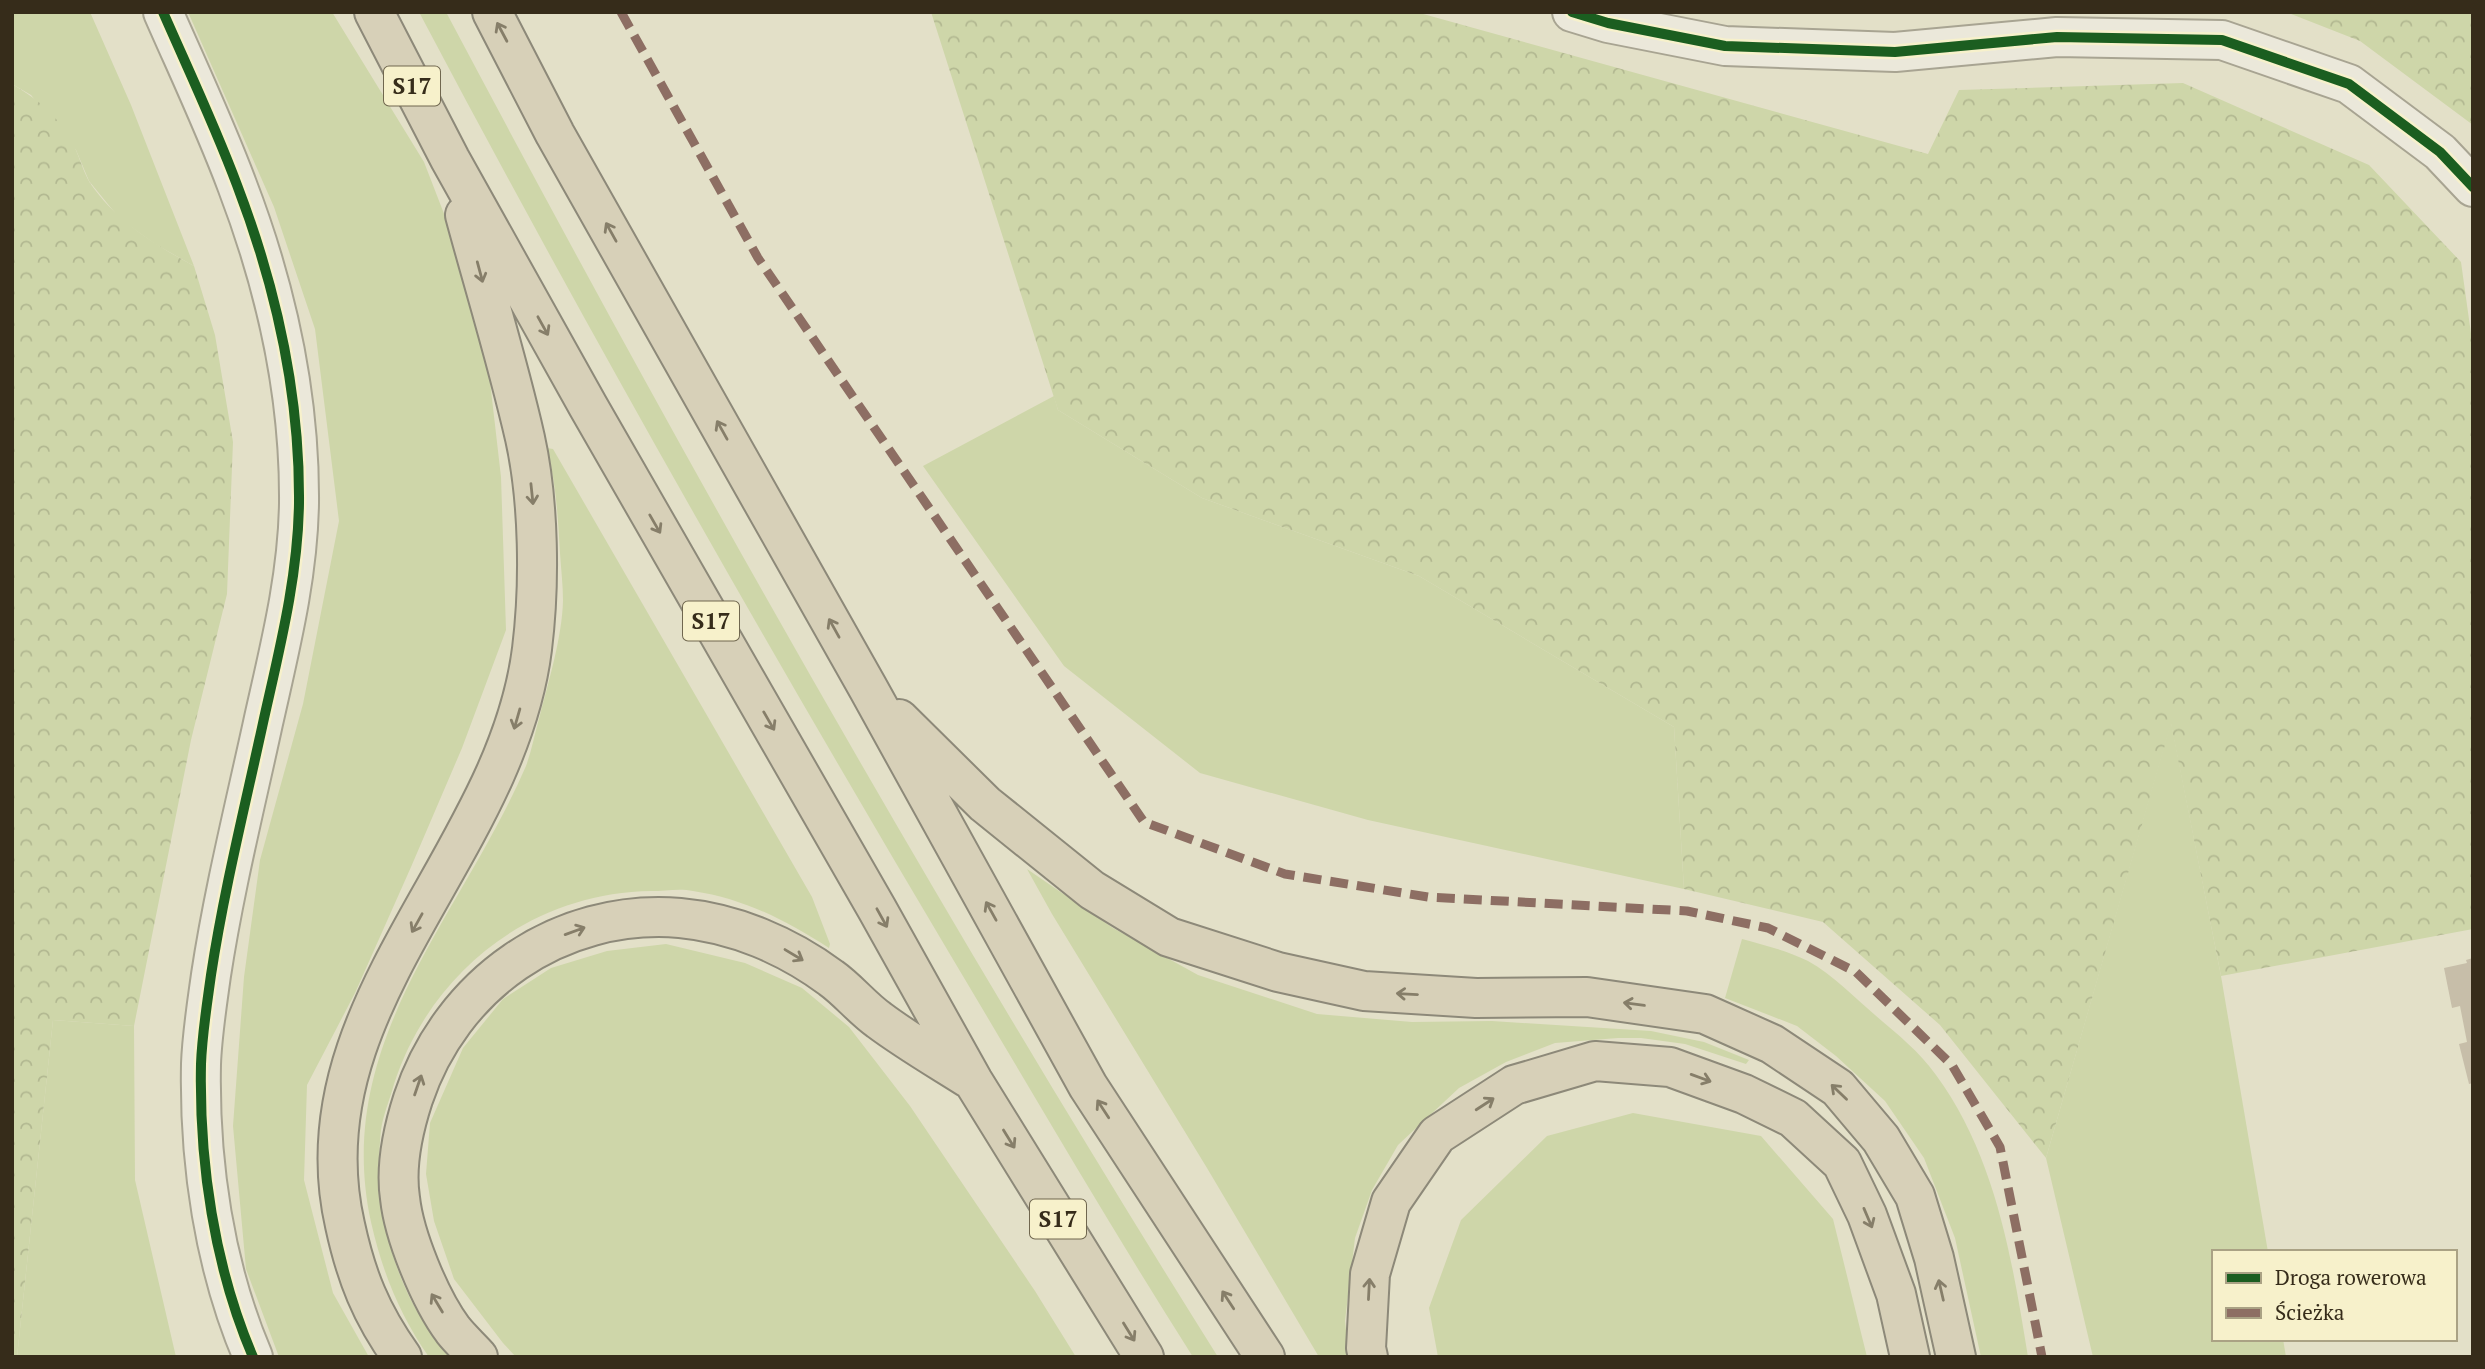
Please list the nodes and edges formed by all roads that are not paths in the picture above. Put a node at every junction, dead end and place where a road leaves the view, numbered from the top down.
1 (163, 12) edge
2 (374, 12) edge
3 (492, 12) edge
4 (1572, 12) edge
5 (450, 159) junction
6 (2473, 187) edge
7 (868, 688) junction
8 (973, 1081) junction
9 (253, 1357) edge
10 (402, 1357) edge
11 (478, 1357) edge
12 (1144, 1357) edge
13 (1265, 1357) edge
14 (1368, 1357) edge
15 (1910, 1357) edge
16 (1956, 1357) edge

1 - 9 street
2 - 5 highway, S17
7 -> 3 highway
4 - 6 street
5 -> 8 highway, S17
5 -> 10 highway
13 -> 7 highway
16 -> 7 highway
11 -> 8 highway
8 -> 12 highway, S17
14 -> 15 highway

